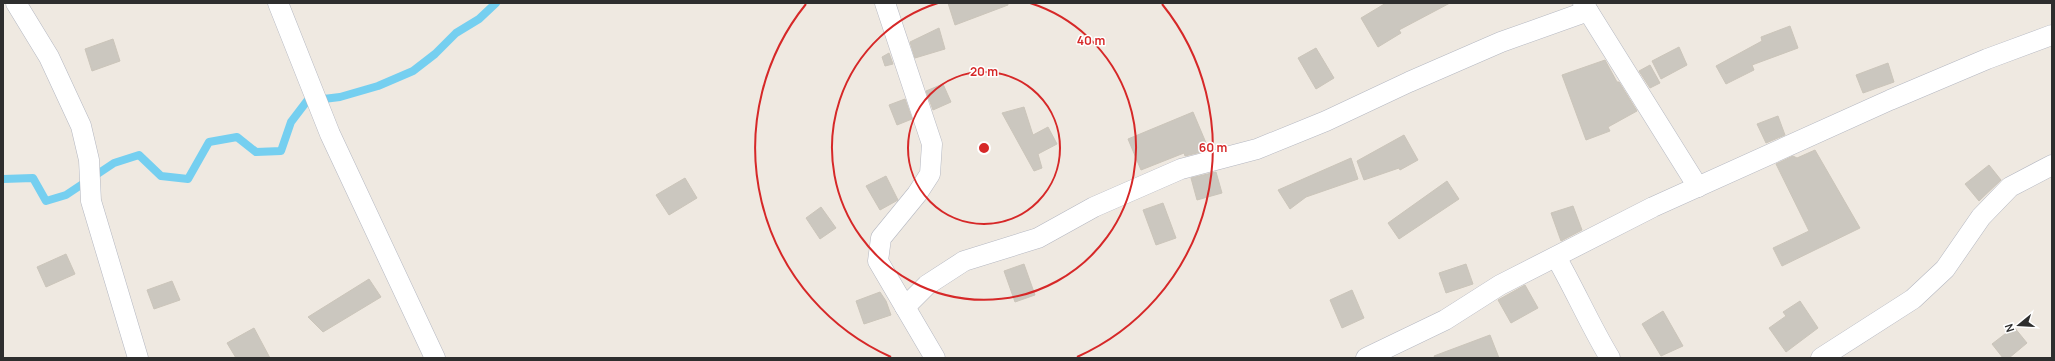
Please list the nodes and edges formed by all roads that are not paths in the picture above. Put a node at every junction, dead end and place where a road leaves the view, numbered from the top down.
1 (16, 3) edge
2 (278, 3) edge
3 (885, 3) edge
4 (1585, 7) edge
5 (2052, 35) edge
6 (2052, 165) edge
7 (1698, 187) junction
8 (1556, 256) junction
9 (905, 307) junction
10 (138, 358) edge
11 (435, 358) edge
12 (935, 358) edge
13 (1366, 358) edge
14 (1610, 358) edge
15 (1822, 358) edge

1 - 10 street
2 - 11 street
3 - 9 street
4 - 7 street
4 - 9 street
5 - 7 street
6 - 15 street
7 - 8 street
8 - 13 street
8 - 14 street
9 - 12 street

